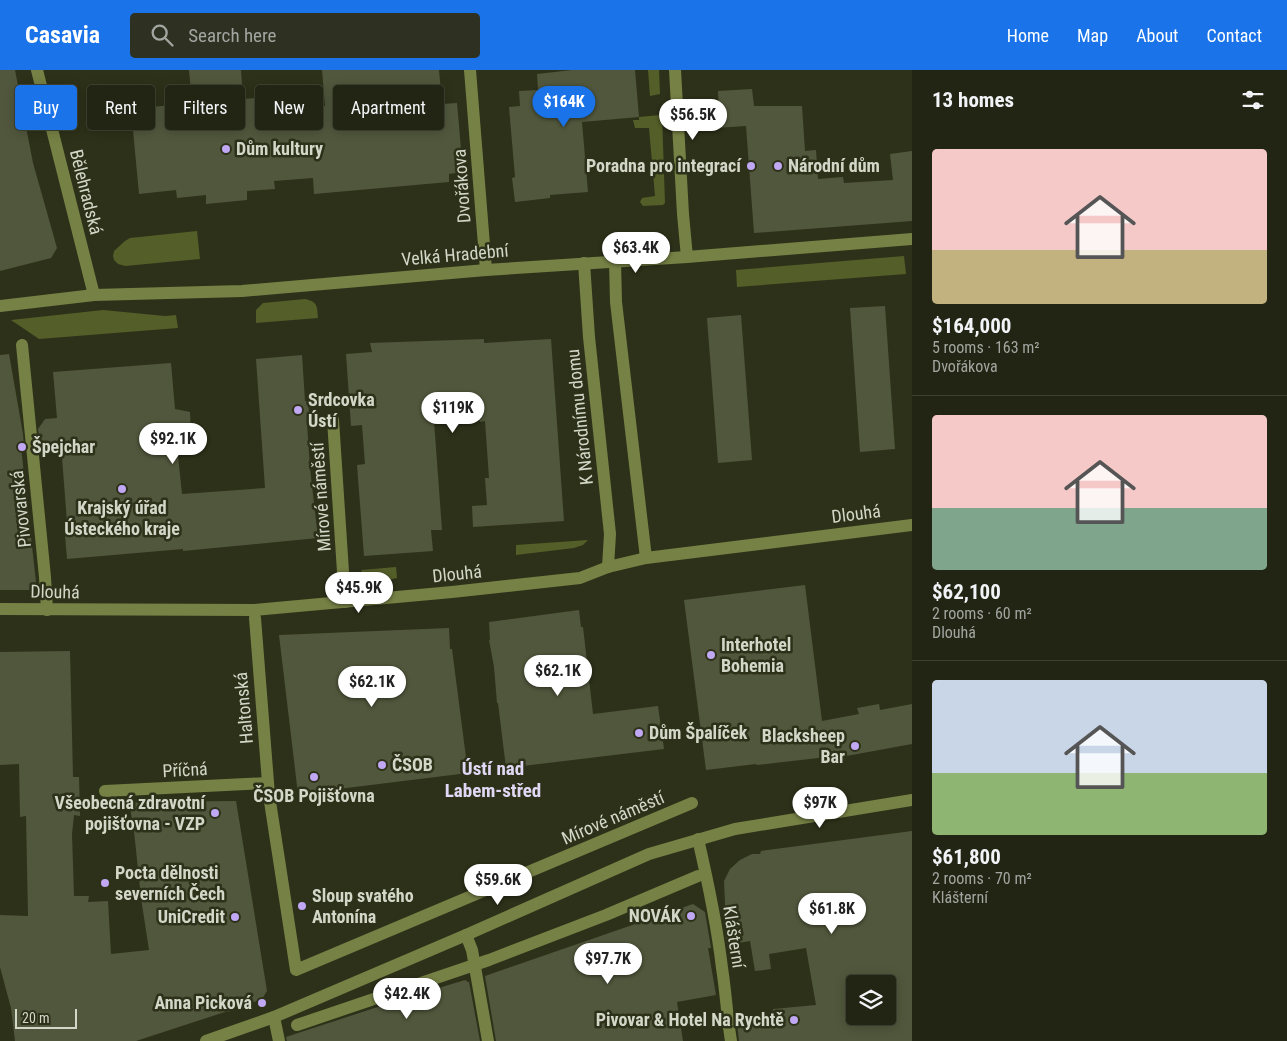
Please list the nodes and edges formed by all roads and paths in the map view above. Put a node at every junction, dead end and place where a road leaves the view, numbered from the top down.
1 (470, 70) edge
2 (675, 70) edge
3 (39, 74) edge
4 (912, 239) edge
5 (687, 257) junction
6 (615, 261) junction
7 (584, 263) junction
8 (486, 270) junction
9 (94, 295) junction
10 (0, 306) edge
11 (22, 345) dead end
12 (333, 420) dead end
13 (912, 525) edge
14 (646, 558) junction
15 (608, 567) junction
16 (345, 602) junction
17 (0, 609) edge
18 (47, 610) junction
19 (255, 618) dead end
20 (268, 789) junction
21 (105, 791) dead end
22 (912, 800) edge
23 (692, 803) dead end
24 (698, 839) junction
25 (698, 876) dead end
26 (466, 935) junction
27 (476, 965) junction
28 (274, 1017) junction
29 (297, 1024) dead end
30 (206, 1041) edge
31 (279, 1041) edge
32 (488, 1041) edge
33 (731, 1041) edge

1 - 8 street, Dvořákova
2 - 5 street
3 - 9 street, Bělehradská
4 - 5 street, Velká Hradební
5 - 6 street, Velká Hradební
6 - 7 street, Velká Hradební
6 - 14 street
7 - 8 street, Velká Hradební
7 - 15 street, K Národnímu domu
8 - 9 street, Velká Hradební
9 - 10 street, Velká Hradební
11 - 18 street, Pivovarská
12 - 16 street, Mírové náměstí
13 - 14 street, Dlouhá
14 - 15 street, Dlouhá
15 - 16 street, Dlouhá
16 - 18 street, Dlouhá
17 - 18 street, Dlouhá
19 - 20 street, Haltonská
20 - 21 street, Příčná
20 - 23 street, Mírové náměstí
22 - 24 street
24 - 26 street
24 - 33 street, Klášterní
25 - 27 street
26 - 27 street
26 - 28 street
27 - 29 street
27 - 32 street
28 - 30 street
28 - 31 street

